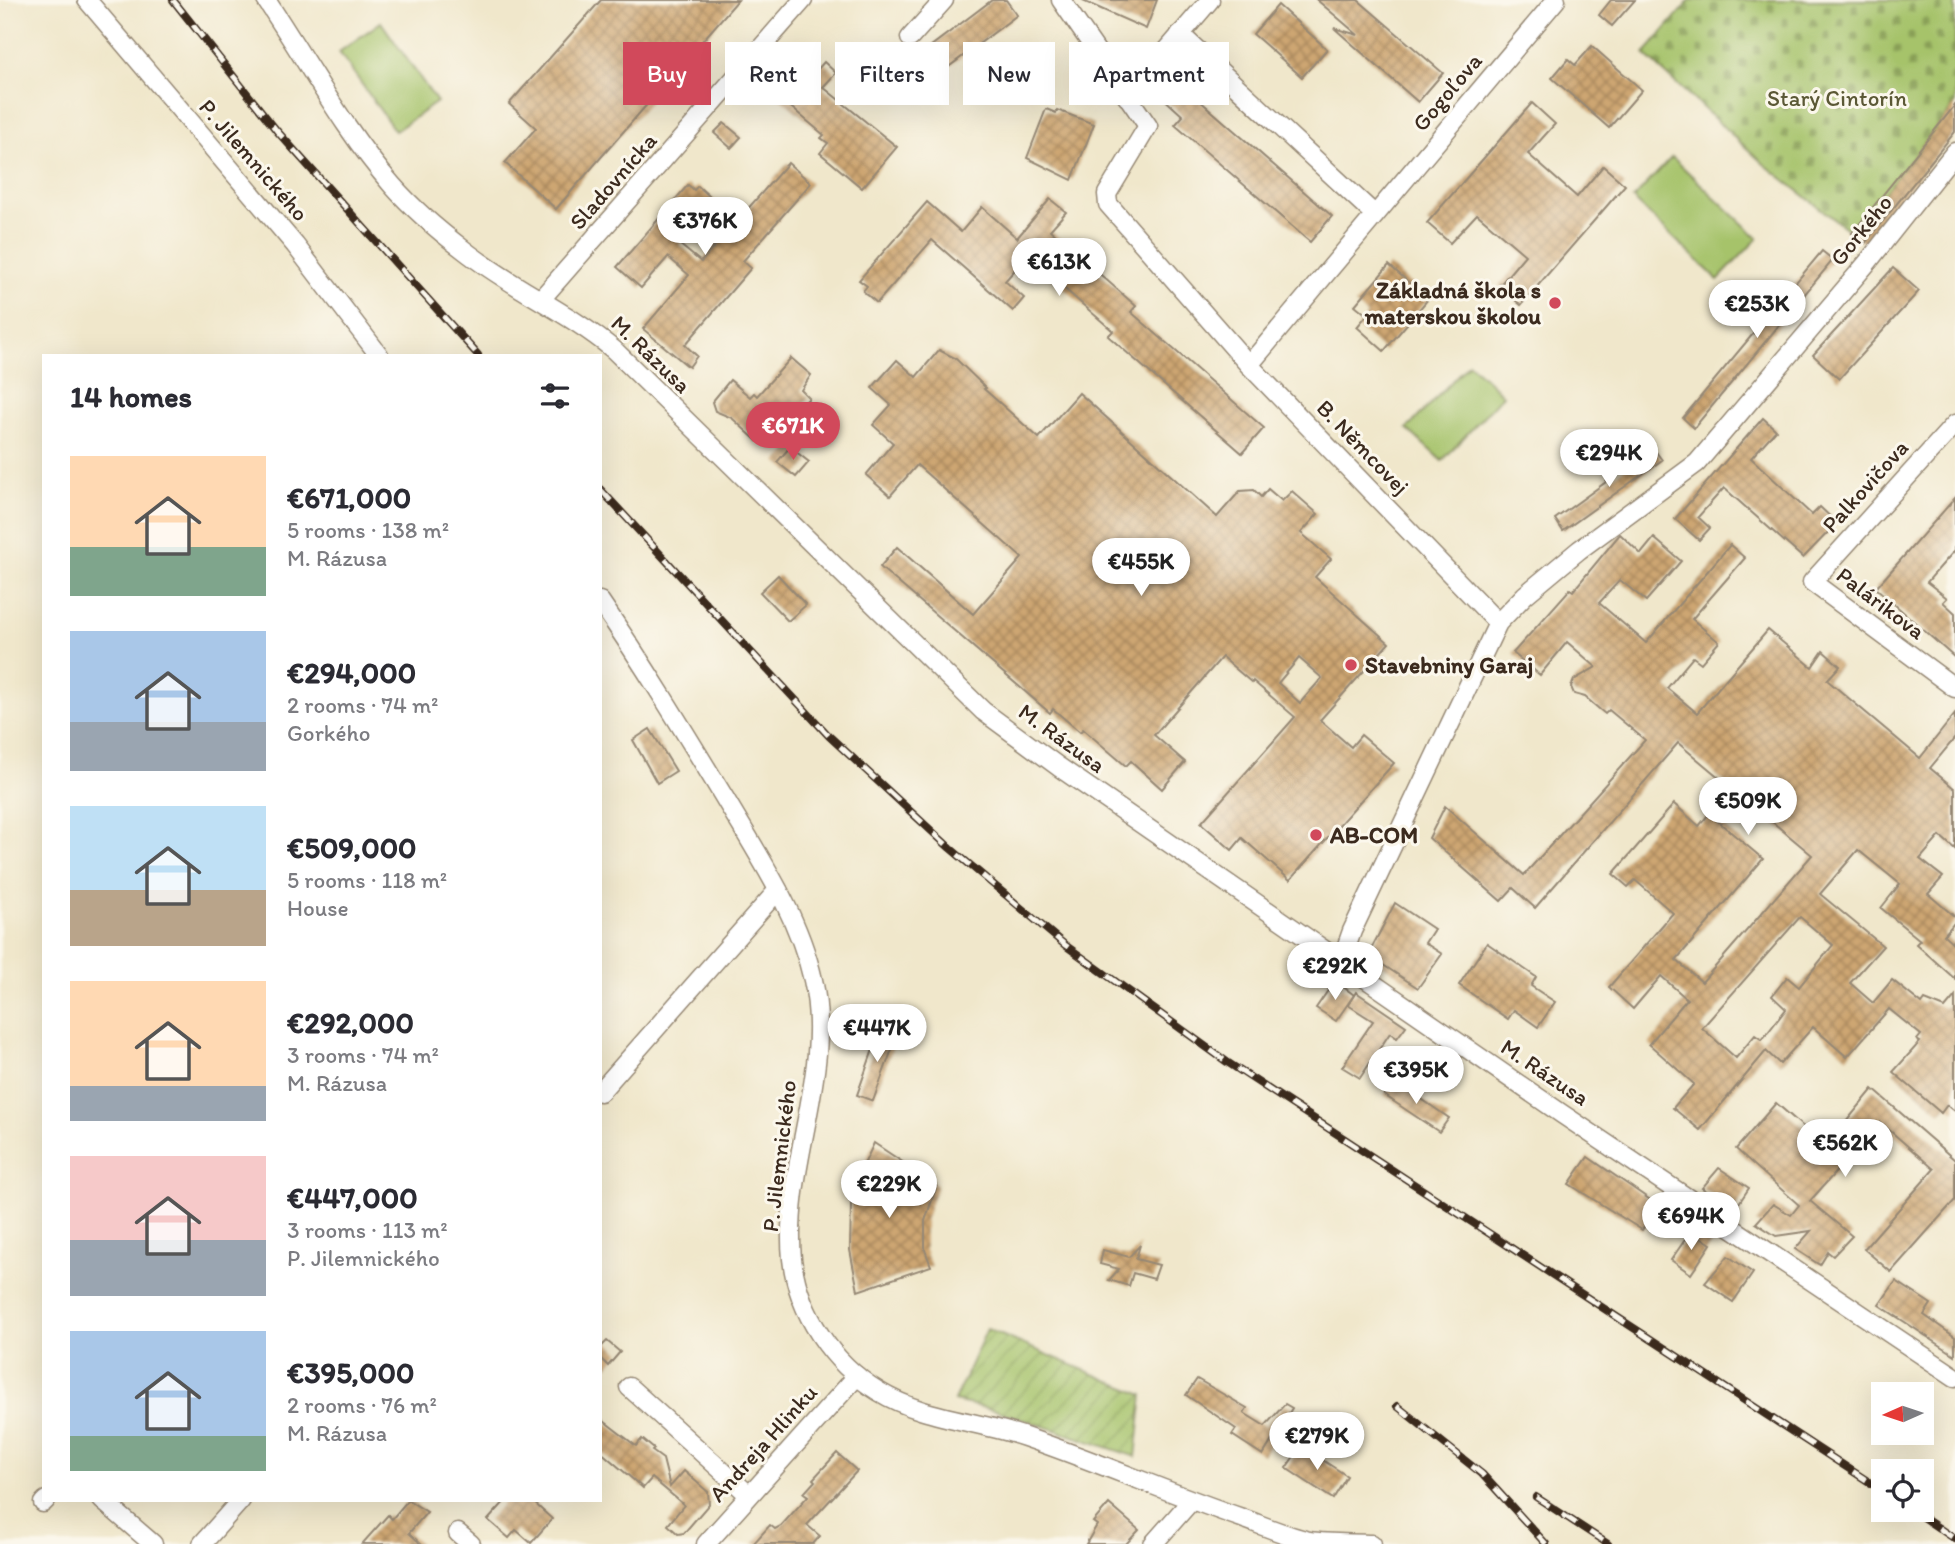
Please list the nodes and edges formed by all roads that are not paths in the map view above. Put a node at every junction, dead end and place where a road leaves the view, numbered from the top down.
1 (87, 0) edge
2 (266, 0) edge
3 (803, 0) edge
4 (944, 0) edge
5 (1061, 0) edge
6 (1210, 0) edge
7 (1556, 0) edge
8 (1180, 34) junction
9 (910, 38) dead end
10 (1090, 42) edge
11 (1173, 42) edge
12 (1133, 105) edge
13 (1955, 152) edge
14 (1375, 215) junction
15 (542, 299) junction
16 (378, 354) edge
17 (1249, 365) junction
18 (1955, 424) edge
19 (1812, 582) joint
20 (602, 604) edge
21 (1498, 623) junction
22 (1955, 688) edge
23 (778, 890) junction
24 (1341, 962) junction
25 (604, 1080) edge
26 (857, 1376) junction
27 (1955, 1377) edge
28 (629, 1387) dead end
29 (749, 1495) junction
30 (1191, 1500) junction
31 (104, 1502) edge
32 (239, 1502) edge
33 (153, 1544) edge
34 (202, 1544) edge
35 (706, 1544) edge
36 (1153, 1544) edge
37 (1372, 1544) edge

1 - 16 street, P. Jilemnického
2 - 15 street, M. Rázusa
3 - 15 street, Sladovnícka
4 - 9 street
5 - 10 street, B. Němcovej
6 - 8 street
7 - 14 street, Gogoľova
8 - 11 street
8 - 14 street
12 - 17 street, B. Němcovej
13 - 21 street, Gorkého
14 - 17 street, Gogoľova
15 - 24 street, M. Rázusa
17 - 21 street, B. Němcovej
18 - 19 street, Palkovičova
19 - 22 street, Palárikova
20 - 23 street, P. Jilemnického
21 - 24 street
23 - 25 street
23 - 26 street, P. Jilemnického
24 - 27 street, M. Rázusa
26 - 29 street, Andreja Hlinku
26 - 30 street, P. Jilemnického
28 - 29 street
29 - 35 street, Andreja Hlinku
30 - 36 street
30 - 37 street, P. Jilemnického
31 - 33 street
32 - 34 street

